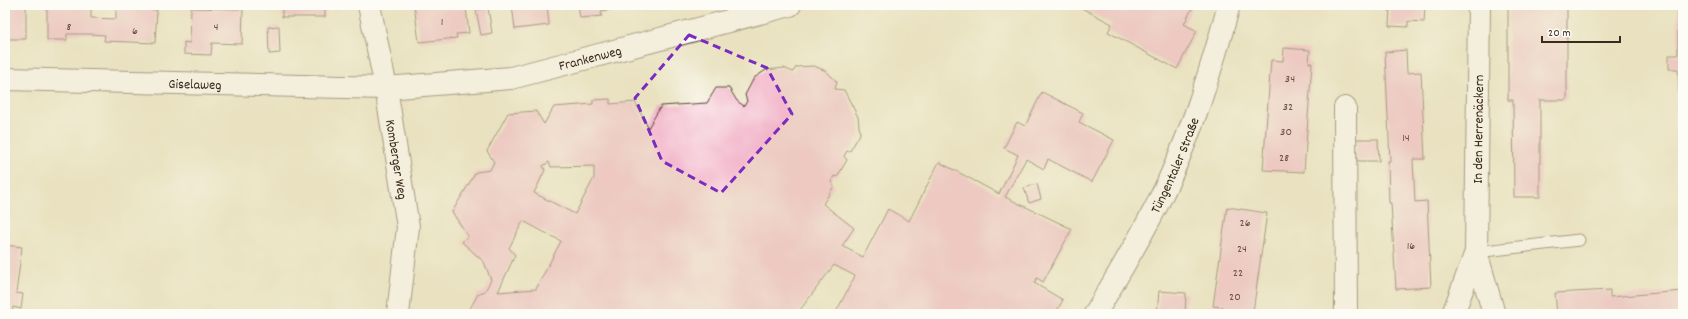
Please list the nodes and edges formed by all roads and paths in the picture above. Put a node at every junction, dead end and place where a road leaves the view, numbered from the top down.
1 (370, 5) edge
2 (790, 5) edge
3 (1229, 5) edge
4 (1479, 5) edge
5 (5, 79) edge
6 (386, 88) junction
7 (1345, 108) dead end
8 (1579, 240) dead end
9 (1476, 252) junction
10 (398, 314) edge
11 (1095, 314) edge
12 (1346, 314) edge
13 (1452, 314) edge
14 (1494, 314) edge

1 - 6 street, Komberger Weg
2 - 6 street, Frankenweg
3 - 11 street, Tüngentaler Straße
4 - 9 street, In den Herrenäckern
5 - 6 street, Giselaweg
6 - 10 street, Komberger Weg
7 - 12 street
8 - 9 lane
9 - 13 street, In den Herrenäckern
9 - 14 street, In den Herrenäckern

